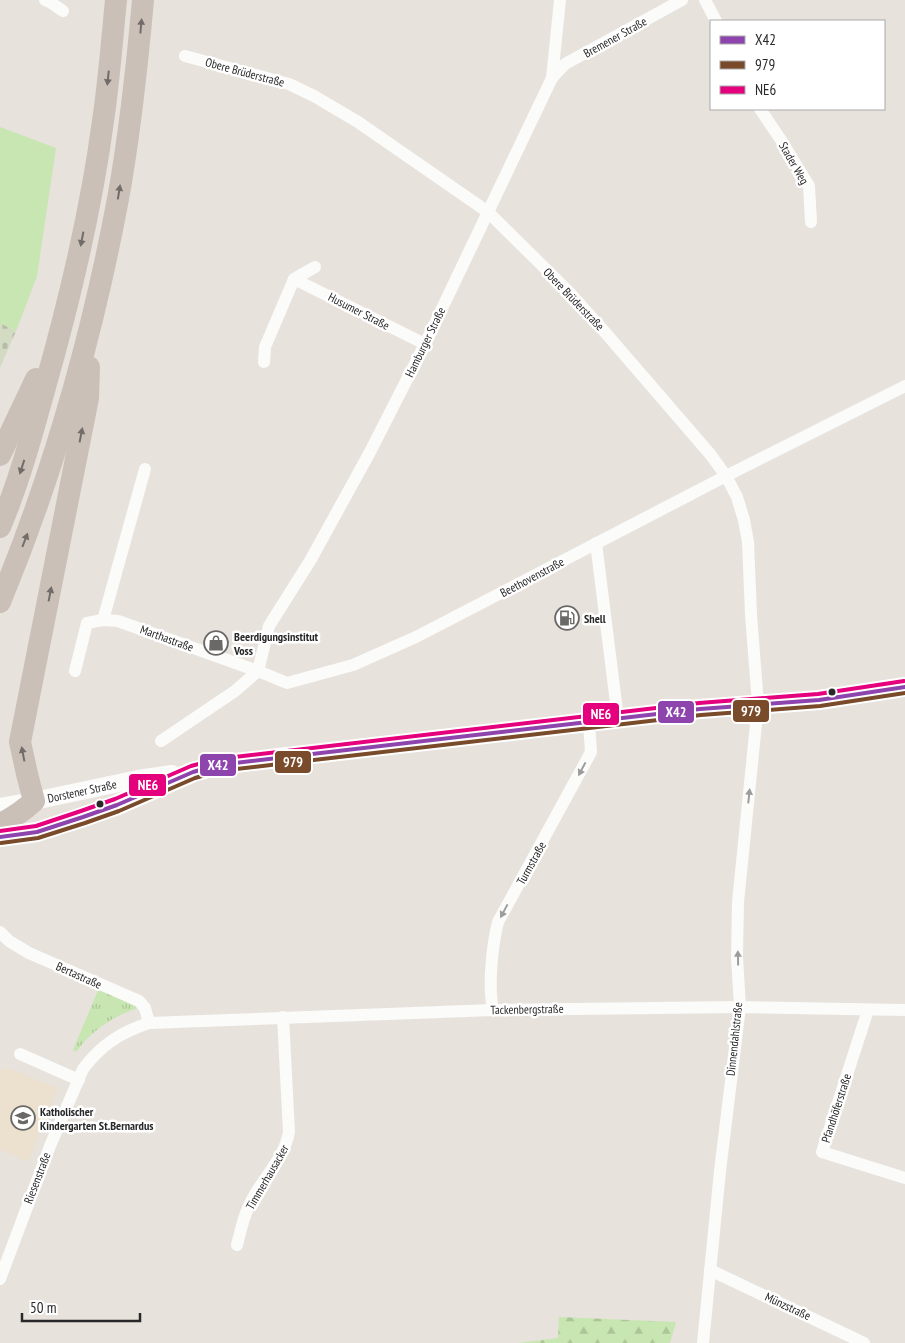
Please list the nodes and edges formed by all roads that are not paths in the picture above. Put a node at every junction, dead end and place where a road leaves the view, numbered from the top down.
1 (45, 0) edge
2 (116, 0) edge
3 (143, 0) edge
4 (560, 0) edge
5 (682, 0) edge
6 (705, 0) edge
7 (63, 11) dead end
8 (715, 20) edge
9 (185, 56) dead end
10 (552, 78) junction
11 (761, 110) edge
12 (488, 212) junction
13 (811, 222) dead end
14 (315, 267) dead end
15 (294, 279) junction
16 (64, 319) junction
17 (90, 326) junction
18 (425, 344) junction
19 (264, 362) dead end
20 (905, 386) edge
21 (0, 455) edge
22 (144, 469) dead end
23 (726, 476) junction
24 (0, 527) edge
25 (596, 543) junction
26 (0, 602) edge
27 (103, 620) junction
28 (75, 671) dead end
29 (258, 671) junction
30 (905, 687) edge
31 (758, 704) junction
32 (618, 719) junction
33 (589, 722) junction
34 (161, 741) dead end
35 (193, 772) junction
36 (34, 801) junction
37 (0, 807) edge
38 (0, 824) edge
39 (0, 837) edge
40 (0, 932) edge
41 (740, 1007) junction
42 (493, 1010) junction
43 (868, 1010) junction
44 (905, 1010) edge
45 (283, 1017) junction
46 (150, 1023) junction
47 (20, 1054) dead end
48 (79, 1080) junction
49 (905, 1178) edge
50 (237, 1245) dead end
51 (710, 1270) junction
52 (0, 1279) edge
53 (703, 1343) edge
54 (864, 1343) edge

1 - 7 street
2 -> 16 highway
17 -> 3 highway
4 - 10 street, Hamburger Straße
5 - 10 street, Bremener Straße
6 - 8 street
9 - 12 street, Obere Brüderstraße
10 - 12 street, Hamburger Straße
11 - 13 street, Stader Weg
12 - 18 street, Hamburger Straße
12 - 23 street, Obere Brüderstraße
14 - 15 street
15 - 18 street, Husumer Straße
15 - 19 street
16 - 21 highway
16 -> 24 highway
26 -> 17 highway
36 -> 17 highway
18 - 29 street, Hamburger Straße
20 - 23 street, Beethovenstraße
22 - 27 street
23 - 25 street, Beethovenstraße
23 - 31 street, Obere Brüderstraße
25 - 29 street, Beethovenstraße
25 - 32 street
27 - 28 street
27 - 29 street, Marthastraße
29 - 34 street
30 - 31 main road, Dorstener Straße
31 - 32 main road, Dorstener Straße
41 -> 31 street, Dinnendahlstraße
32 - 33 main road, Dorstener Straße
33 - 35 main road, Dorstener Straße
33 -> 42 street, Turmstraße
35 - 36 main road, Dorstener Straße
35 - 39 main road, Dorstener Straße
36 - 37 main road, Dorstener Straße
36 - 38 highway
40 - 46 street, Bertastraße
41 - 42 street, Tackenbergstraße
41 - 43 street, Tackenbergstraße
41 - 51 street, Dinnendahlstraße
42 - 45 street, Tackenbergstraße
43 - 44 street, Tackenbergstraße
43 - 49 street, Pfandhöferstraße
45 - 46 street, Tackenbergstraße
45 - 50 street, Timmerhausacker
46 - 48 street, Riesenstraße
47 - 48 street
48 - 52 street, Riesenstraße
51 - 53 street, Dinnendahlstraße
51 - 54 street, Münzstraße

